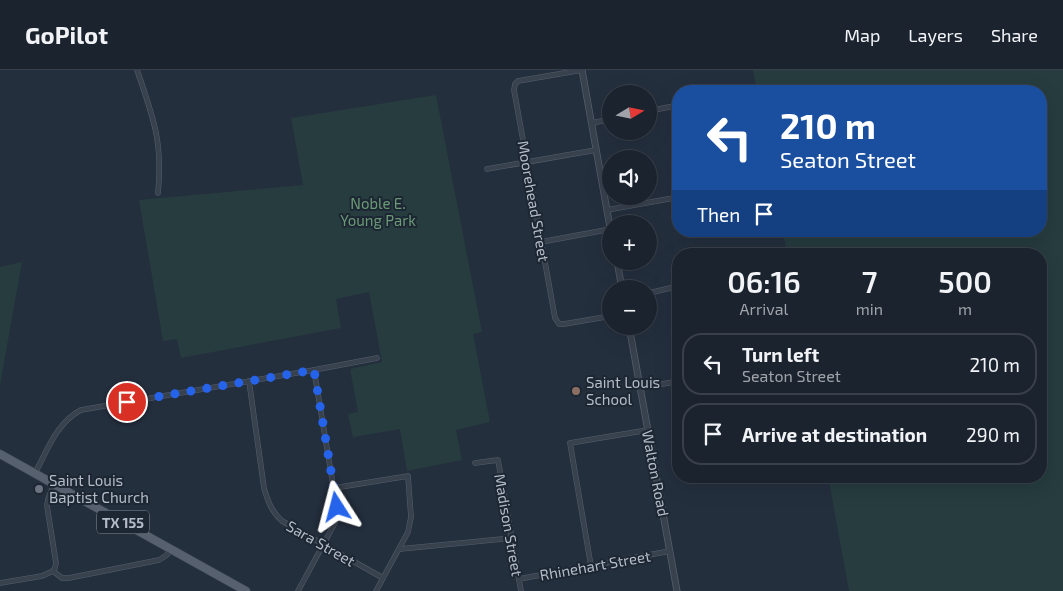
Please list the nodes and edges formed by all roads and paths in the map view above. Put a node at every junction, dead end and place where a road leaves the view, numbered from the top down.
1 (136, 70) edge
2 (582, 70) edge
3 (672, 107) edge
4 (658, 110) edge
5 (602, 121) edge
6 (592, 123) junction
7 (596, 150) junction
8 (527, 162) junction
9 (487, 169) dead end
10 (158, 192) dead end
11 (672, 198) edge
12 (607, 210) junction
13 (608, 215) edge
14 (602, 232) edge
15 (541, 242) junction
16 (672, 288) edge
17 (657, 291) edge
18 (602, 318) edge
19 (630, 335) edge
20 (377, 358) dead end
21 (314, 370) junction
22 (249, 381) junction
23 (672, 382) edge
24 (640, 388) junction
25 (648, 430) junction
26 (0, 454) edge
27 (475, 463) dead end
28 (35, 473) junction
29 (54, 484) junction
30 (334, 488) junction
31 (512, 538) junction
32 (324, 544) junction
33 (170, 549) junction
34 (400, 549) junction
35 (670, 551) junction
36 (590, 566) junction
37 (53, 571) junction
38 (383, 578) junction
39 (519, 579) junction
40 (0, 583) edge
41 (246, 591) edge
42 (298, 591) edge
43 (376, 591) edge
44 (521, 591) edge
45 (678, 591) edge

1 - 10 street
2 - 6 street
2 - 8 street, Moorehead Street
3 - 4 street
5 - 6 street
6 - 7 street
7 - 8 street
7 - 12 street
8 - 9 street
8 - 15 street, Moorehead Street
11 - 12 street
12 - 13 street
14 - 15 street
15 - 18 street, Moorehead Street
16 - 17 street
19 - 24 street, Walton Road
20 - 21 street
21 - 22 street
21 - 30 street
22 - 28 street
22 - 32 street, Sara Street
23 - 24 street
24 - 25 street, Walton Road
25 - 35 street, Walton Road
25 - 36 street
26 - 28 main road, TX 155
27 - 31 street, Madison Street
28 - 29 main road, TX 155
29 - 33 main road, TX 155
29 - 37 street
30 - 32 street
30 - 34 street
31 - 34 street
31 - 39 street, Madison Street
32 - 38 street, Sara Street
32 - 42 street
33 - 37 street
33 - 41 main road, TX 155
34 - 38 street
35 - 36 street, Rhinehart Street
35 - 45 street, Walton Road
36 - 39 street, Rhinehart Street
37 - 40 street
38 - 43 street
39 - 44 street, Madison Street

